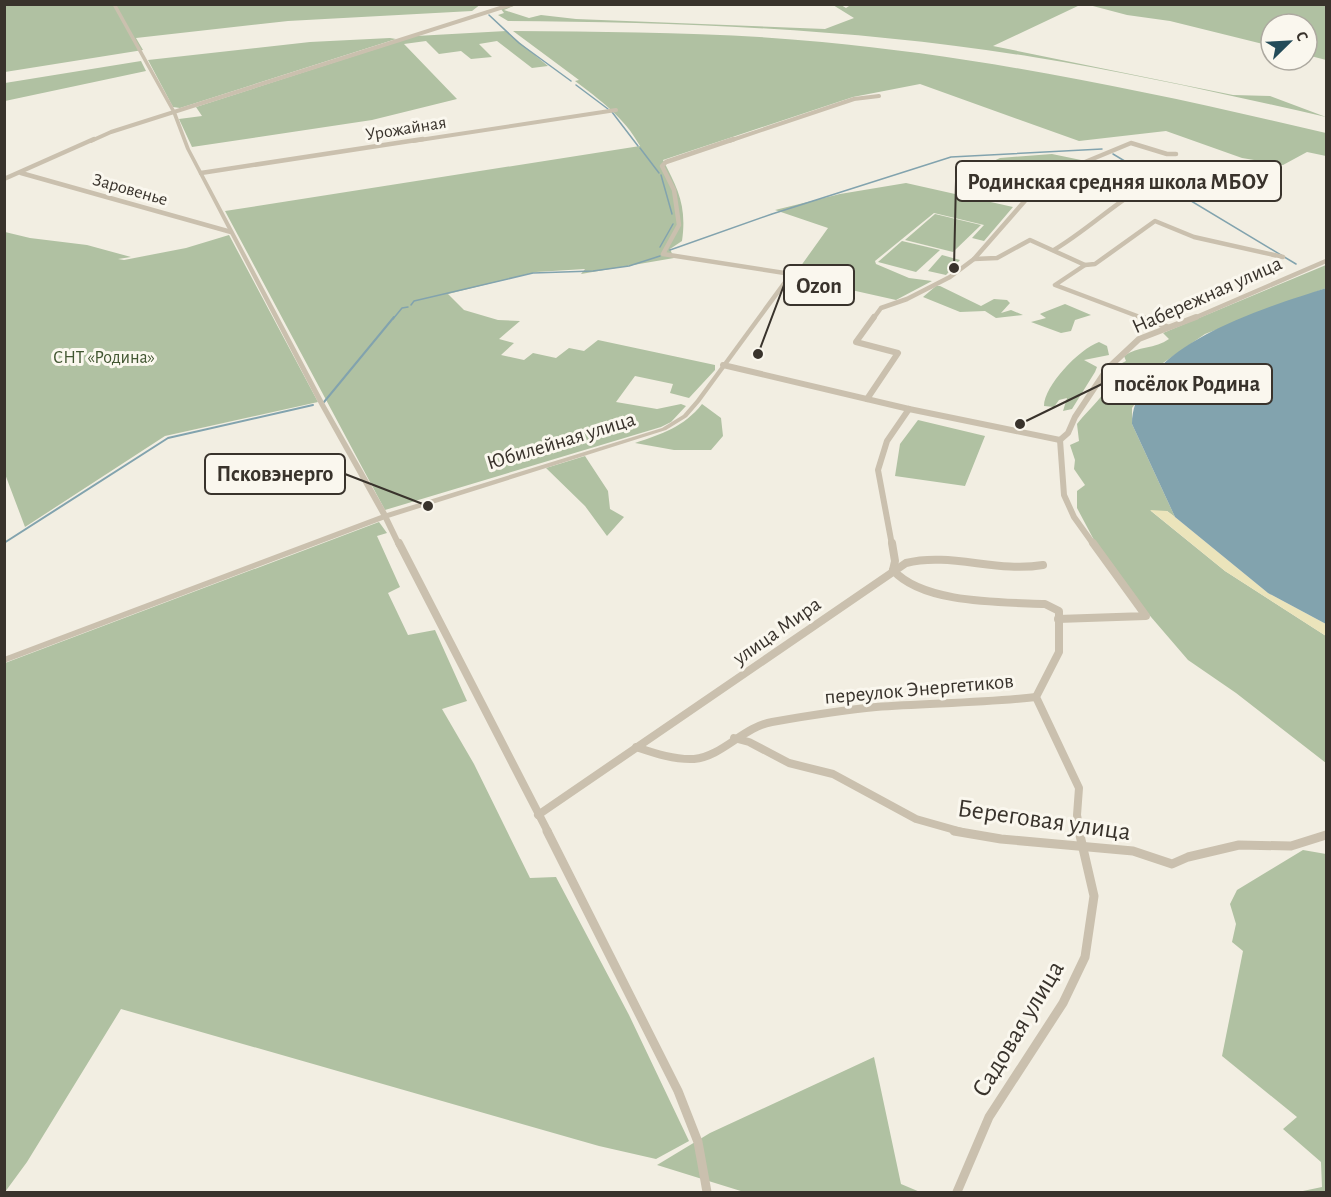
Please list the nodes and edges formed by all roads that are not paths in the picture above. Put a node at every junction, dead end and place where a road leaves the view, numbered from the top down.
1 (114, 4) edge
2 (485, 4) edge
3 (513, 4) edge
4 (491, 12) junction
5 (879, 96) dead end
6 (616, 110) dead end
7 (174, 112) junction
8 (1176, 154) dead end
9 (21, 173) junction
10 (201, 174) junction
11 (4, 178) edge
12 (1154, 180) dead end
13 (231, 231) junction
14 (1054, 250) junction
15 (1283, 257) dead end
16 (974, 259) junction
17 (1326, 261) edge
18 (1085, 265) junction
19 (791, 274) joint
20 (1167, 327) junction
21 (723, 365) junction
22 (867, 399) junction
23 (909, 409) junction
24 (1060, 440) junction
25 (385, 516) junction
26 (1043, 565) dead end
27 (893, 570) junction
28 (1059, 615) junction
29 (4, 660) edge
30 (1036, 697) junction
31 (734, 738) junction
32 (636, 747) junction
33 (538, 814) junction
34 (1326, 835) edge
35 (1082, 847) junction
36 (707, 1192) edge
37 (957, 1192) edge

1 - 7 street
2 - 4 street
3 - 4 street, Заровенье
4 - 7 street, Заровенье
5 - 19 street
6 - 10 street, Урожайная
7 - 9 street, Заровенье
7 - 10 street
8 - 16 street
9 - 11 street, Заровенье
9 - 13 street, Заровенье
10 - 13 street
12 - 14 street
13 - 25 street
14 - 16 street
14 - 18 street
15 - 18 street
16 - 22 street
17 - 20 street, Набережная улица
18 - 20 street
19 - 21 street, Юбилейная улица
20 - 24 street, Набережная улица
21 - 22 street
21 - 25 street, Юбилейная улица
22 - 23 street
23 - 24 street
23 - 27 street
24 - 28 street
25 - 29 street, Юбилейная улица
25 - 33 street
26 - 27 street, улица Мира
27 - 28 street
27 - 32 street, улица Мира
28 - 30 street
30 - 31 street, переулок Энергетиков
30 - 35 street, Садовая улица
31 - 32 street, переулок Энергетиков
31 - 35 street, Береговая улица
32 - 33 street, улица Мира
33 - 36 street
34 - 35 street, Береговая улица
35 - 37 street, Садовая улица

